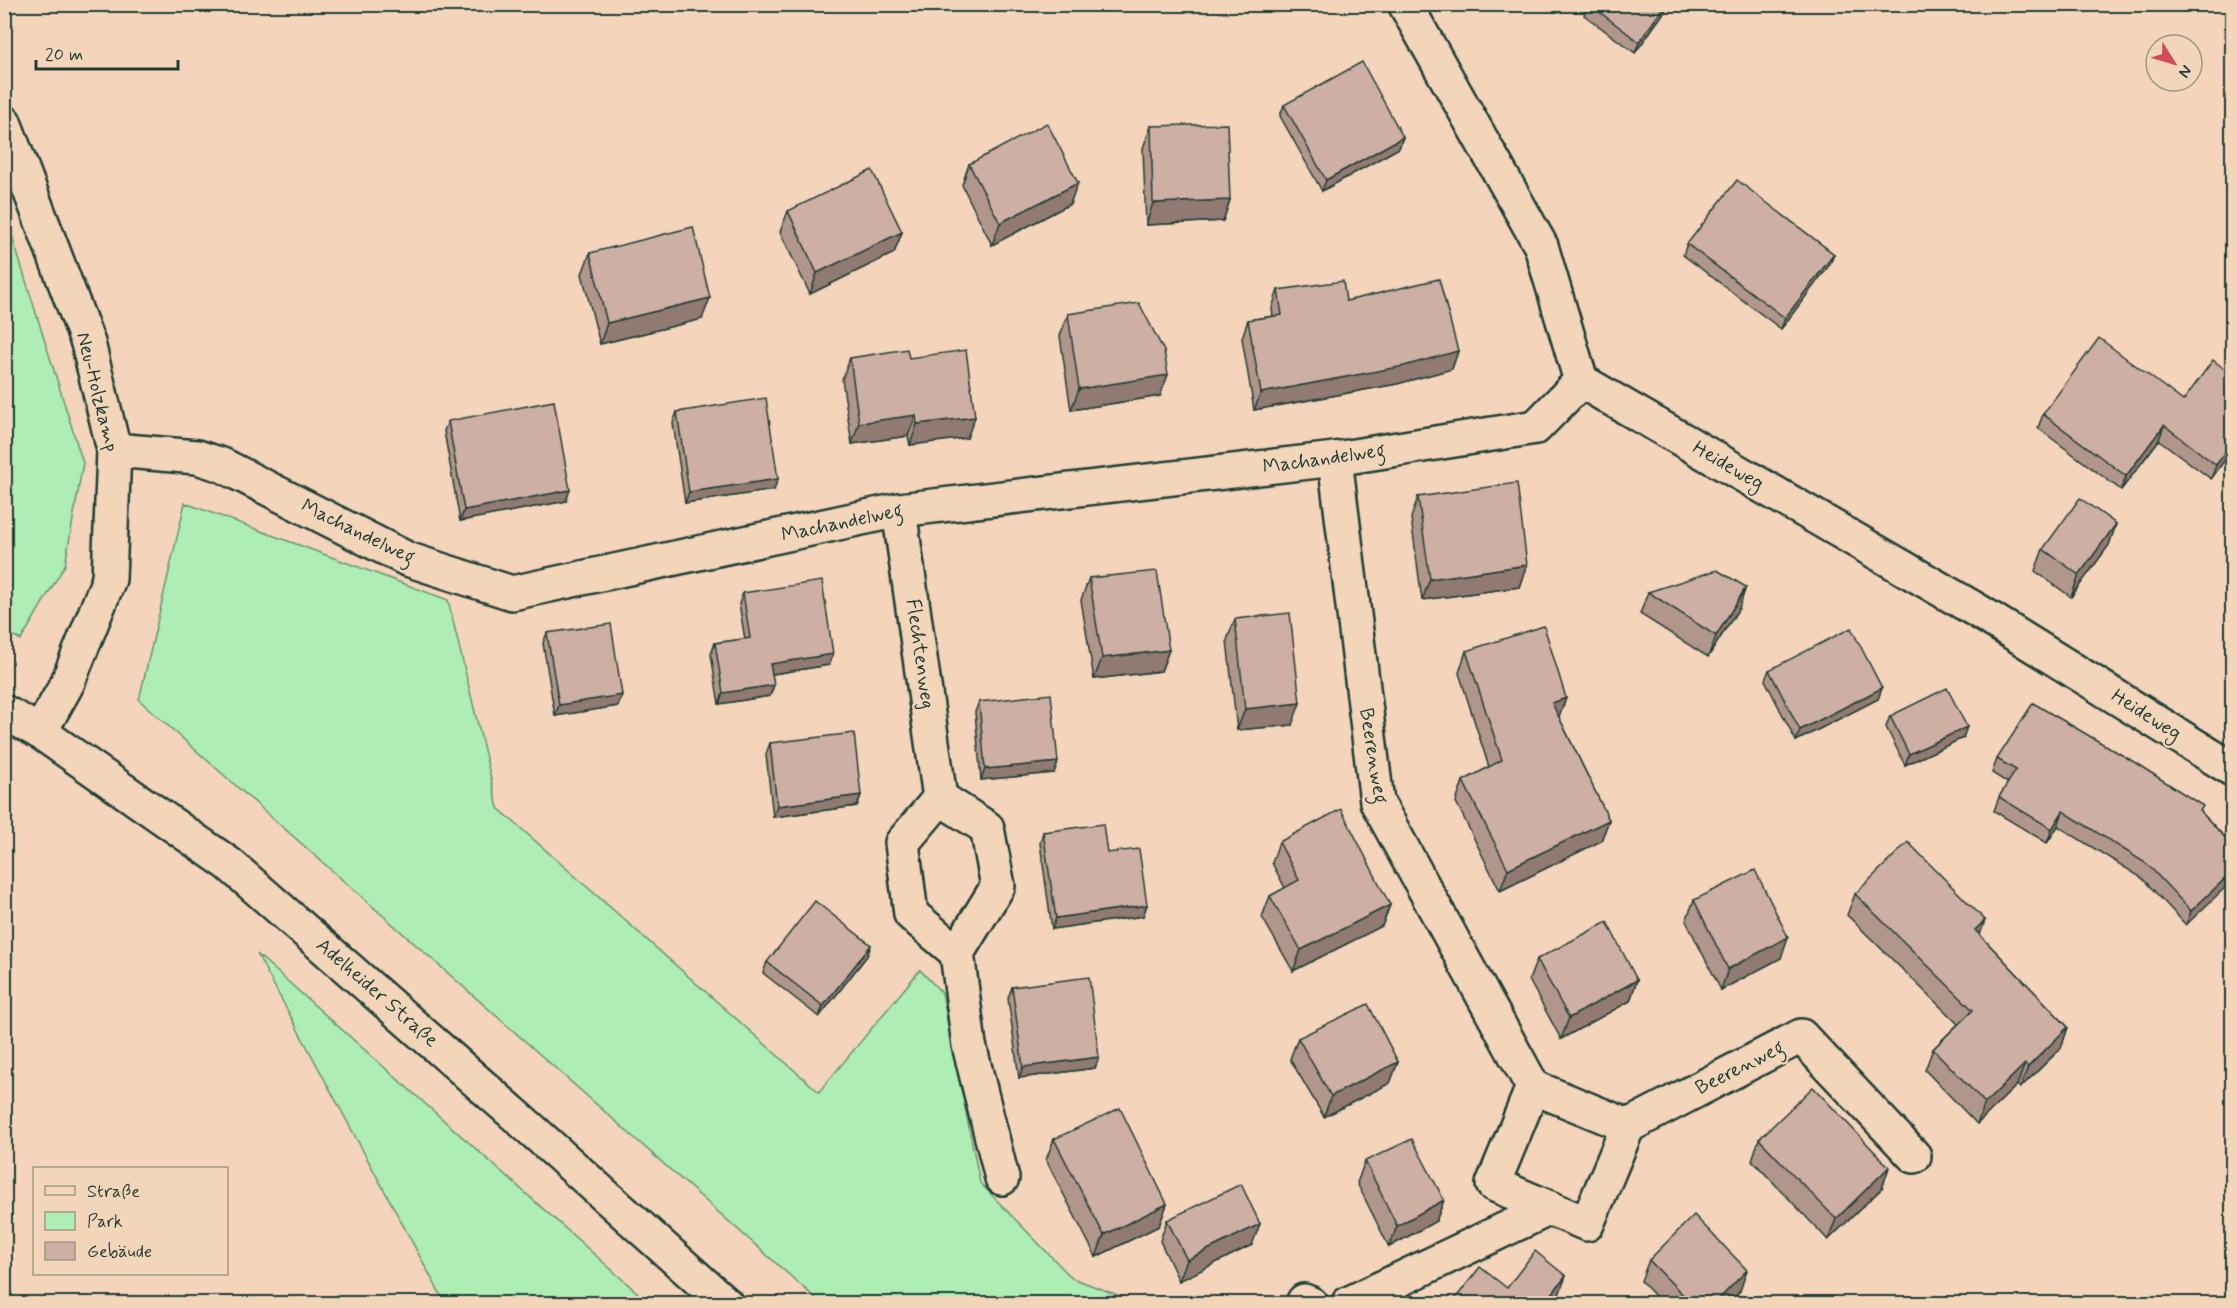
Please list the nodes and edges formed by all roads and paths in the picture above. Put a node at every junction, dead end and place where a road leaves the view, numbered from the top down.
1 (1405, 4) edge
2 (4, 122) edge
3 (1581, 381) junction
4 (114, 450) junction
5 (1335, 459) junction
6 (899, 510) junction
7 (4, 712) edge
8 (40, 732) junction
9 (2232, 769) edge
10 (940, 798) junction
11 (957, 953) junction
12 (1533, 1087) junction
13 (1628, 1126) junction
14 (1914, 1156) dead end
15 (1002, 1178) dead end
16 (1550, 1208) junction
17 (726, 1304) edge
18 (1348, 1304) edge

1 - 3 street
2 - 4 street, Neu-Holzkamp
3 - 5 street, Machandelweg
3 - 9 street, Heideweg
4 - 6 street, Machandelweg
4 - 8 street, Neu-Holzkamp
5 - 6 street, Machandelweg
5 - 12 street, Beerenweg
6 - 10 street, Flechtenweg
7 - 8 street, Adelheider Straße
8 - 17 street, Adelheider Straße
10 - 11 street
10 - 11 street
11 - 15 street
12 - 13 street
12 - 16 street
13 - 14 street, Beerenweg
13 - 16 street
16 - 18 street

